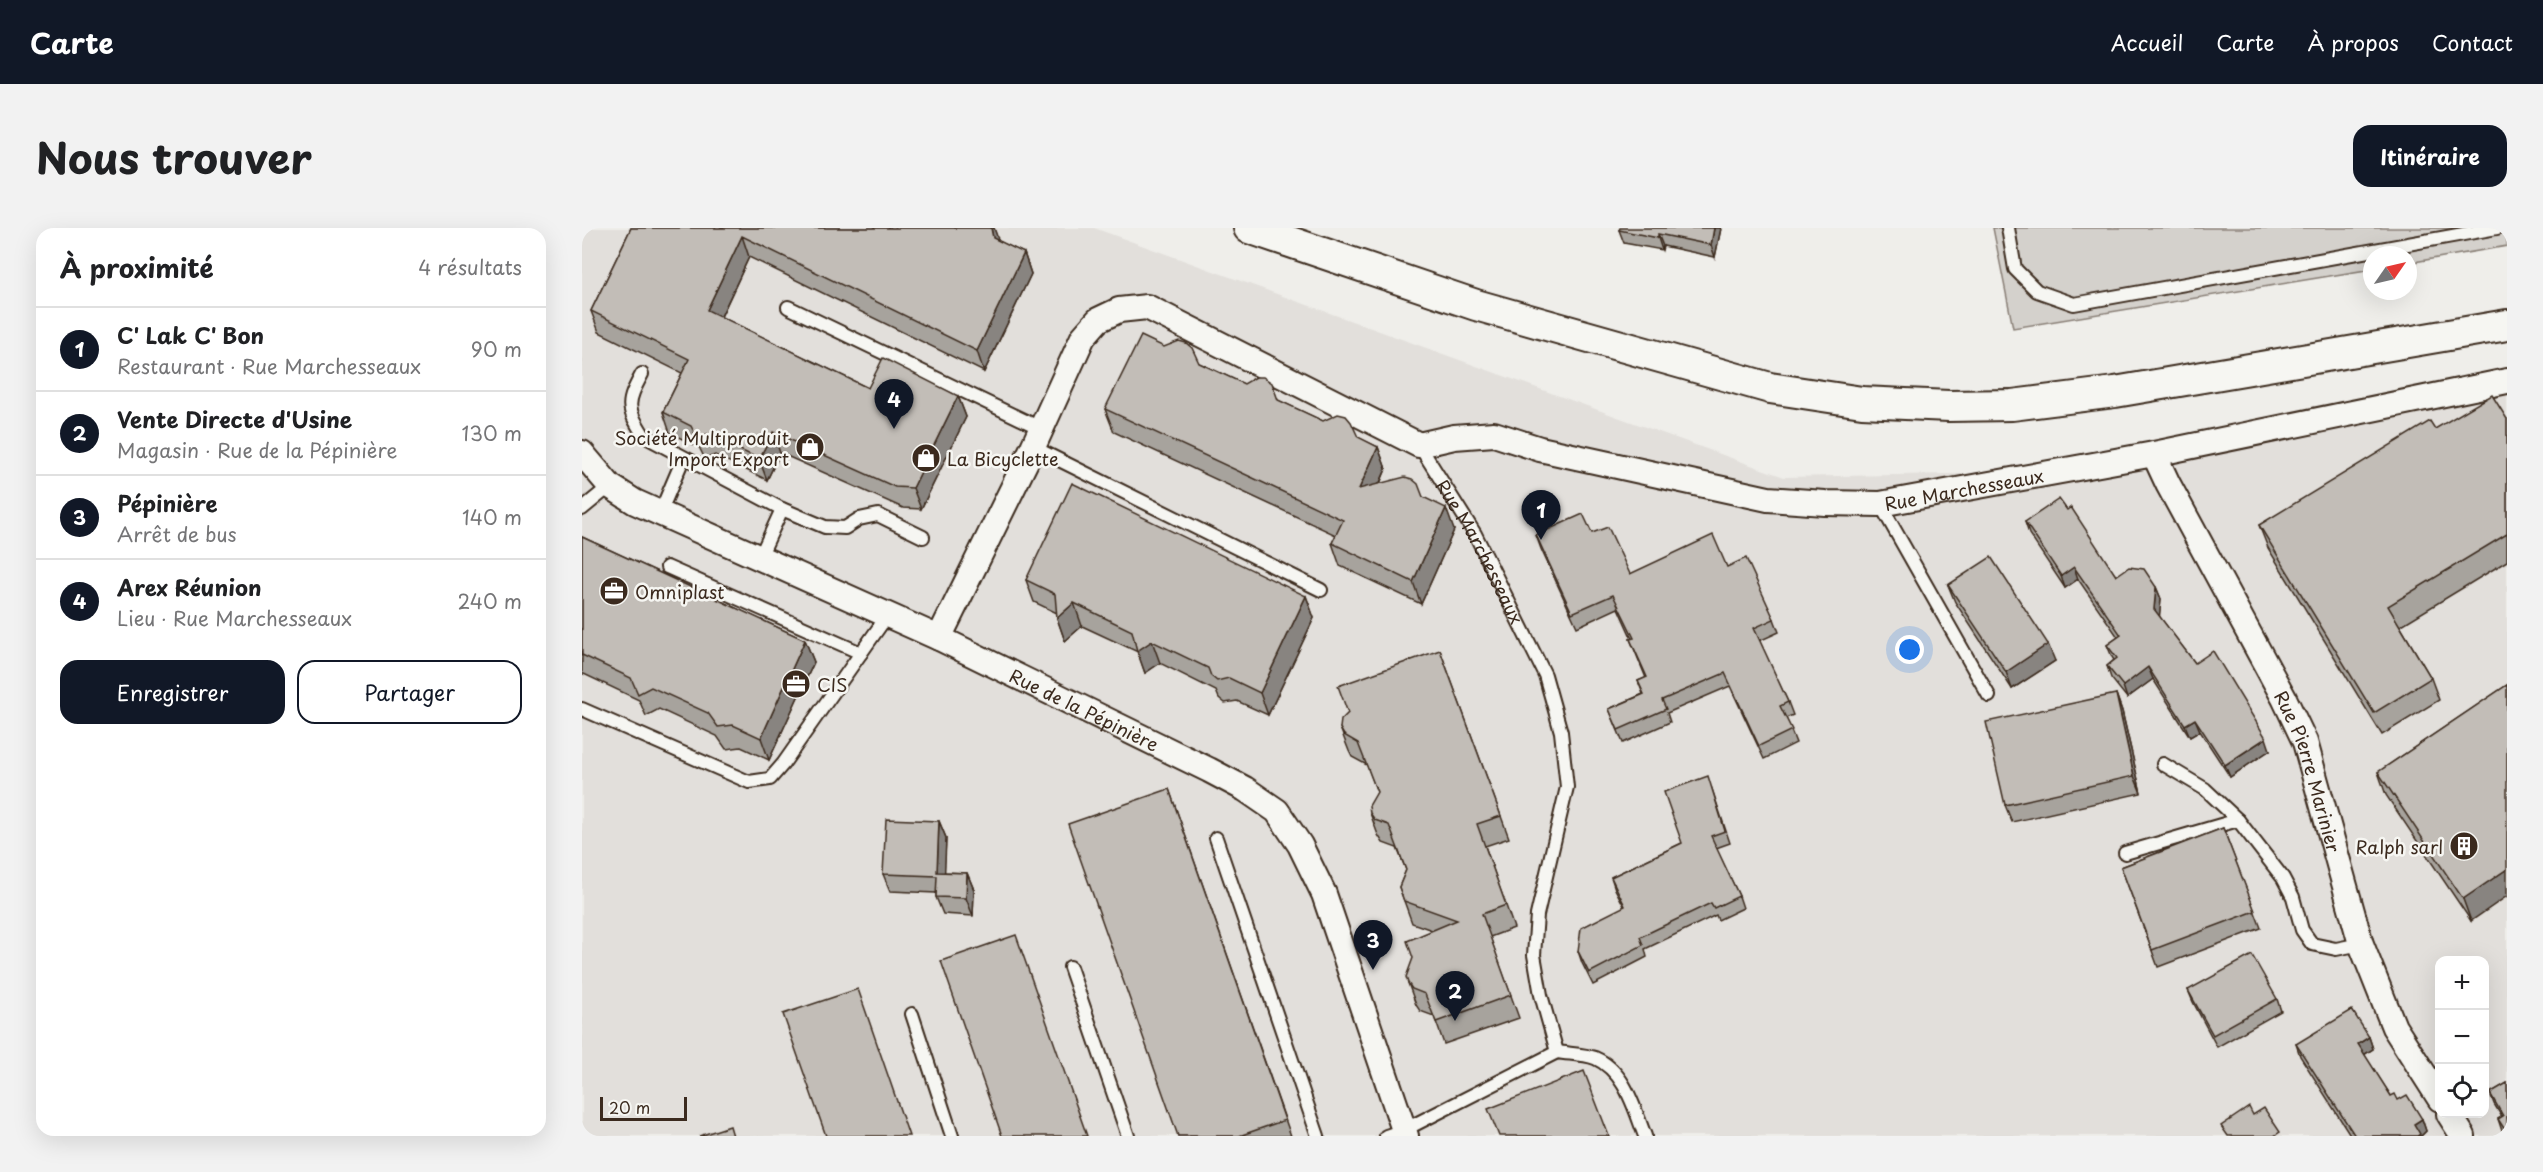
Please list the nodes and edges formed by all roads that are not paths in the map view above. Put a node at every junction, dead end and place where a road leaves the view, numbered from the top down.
1 (1249, 228) edge
2 (2008, 228) edge
3 (2497, 228) edge
4 (2441, 233) edge
5 (788, 307) dead end
6 (2507, 325) edge
7 (642, 374) dead end
8 (2507, 381) edge
9 (1036, 438) junction
10 (1419, 445) junction
11 (582, 453) edge
12 (2154, 454) junction
13 (683, 459) junction
14 (610, 486) junction
15 (1880, 504) junction
16 (582, 509) edge
17 (782, 509) junction
18 (660, 513) junction
19 (923, 537) dead end
20 (760, 557) junction
21 (667, 567) dead end
22 (1321, 590) dead end
23 (887, 616) junction
24 (939, 638) junction
25 (861, 653) junction
26 (1989, 696) dead end
27 (582, 709) edge
28 (2163, 764) dead end
29 (2238, 820) junction
30 (1216, 838) dead end
31 (2125, 853) dead end
32 (2361, 944) junction
33 (1070, 967) dead end
34 (912, 1014) dead end
35 (1557, 1052) junction
36 (2435, 1093) edge
37 (2452, 1118) edge
38 (1399, 1134) edge
39 (952, 1136) edge
40 (1128, 1136) edge
41 (1318, 1136) edge
42 (1645, 1136) edge
43 (2463, 1136) edge

1 - 6 street
2 - 4 lane
3 - 4 lane
5 - 9 lane
7 - 13 lane
8 - 12 street, Rue Marchesseaux
9 - 10 street
9 - 22 lane
9 - 24 street
10 - 15 street, Rue Marchesseaux
10 - 35 lane, Rue Marchesseaux
11 - 14 street, Rue de la Pépinière
12 - 15 street, Rue Marchesseaux
12 - 32 street, Rue Pierre Marinier
13 - 17 lane
13 - 18 lane
14 - 16 lane
14 - 18 street, Rue de la Pépinière
15 - 26 lane
17 - 19 lane
17 - 20 lane
18 - 20 street, Rue de la Pépinière
20 - 23 street, Rue de la Pépinière
21 - 25 lane
23 - 24 street, Rue de la Pépinière
23 - 25 lane
24 - 38 street, Rue de la Pépinière
25 - 27 lane
28 - 29 lane
29 - 31 lane
29 - 32 lane
30 - 41 lane
32 - 36 street, Rue Pierre Marinier
33 - 40 lane
34 - 39 lane
35 - 38 lane
35 - 42 lane
37 - 43 street

